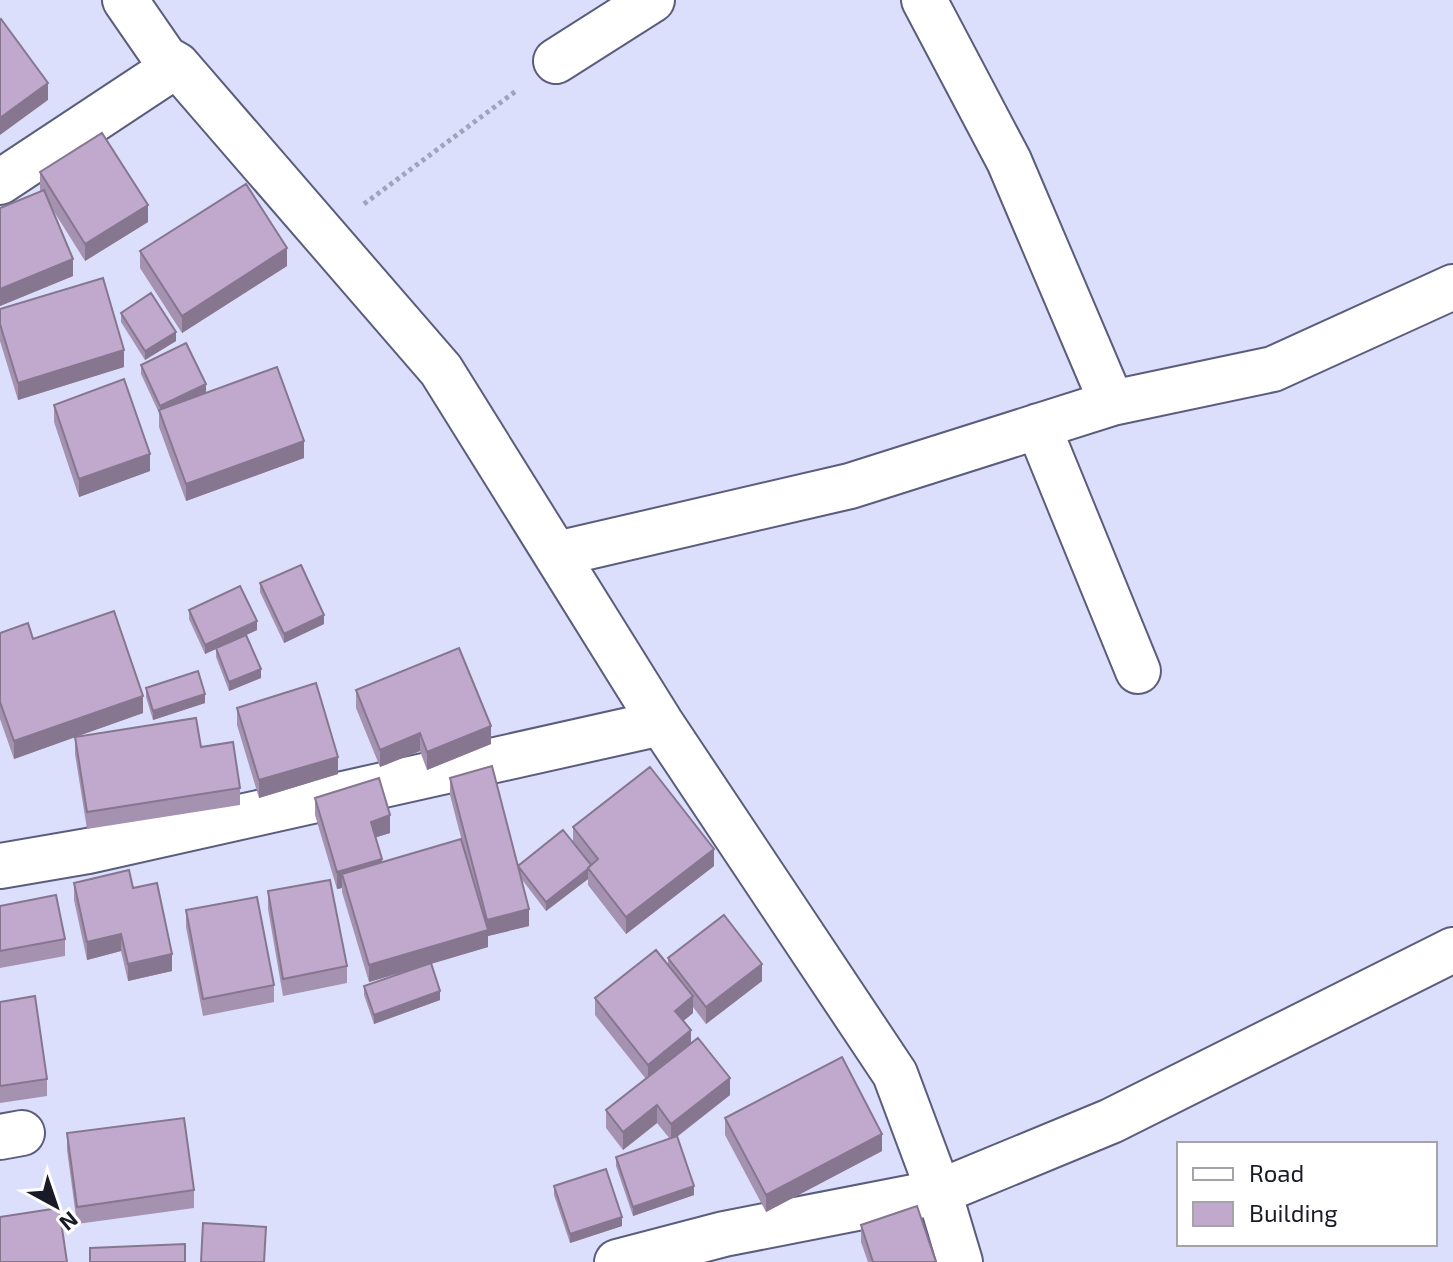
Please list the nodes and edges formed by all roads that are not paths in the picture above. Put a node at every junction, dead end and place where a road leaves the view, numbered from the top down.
1 (125, 0) edge
2 (652, 0) edge
3 (924, 0) edge
4 (556, 61) road end
5 (177, 65) junction
6 (0, 182) edge
7 (1453, 287) edge
8 (1112, 403) junction
9 (1038, 426) junction
10 (557, 554) junction
11 (1138, 671) dead end
12 (661, 723) junction
13 (0, 866) edge
14 (1453, 950) edge
15 (939, 1192) junction
16 (617, 1262) edge
17 (960, 1262) edge

1 - 5 street
2 - 4 street
3 - 8 street
5 - 6 street
5 - 10 street
7 - 8 street
8 - 9 street
9 - 10 street
9 - 11 street
10 - 12 street
12 - 13 street
12 - 15 street
14 - 15 street
15 - 16 street
15 - 17 street

